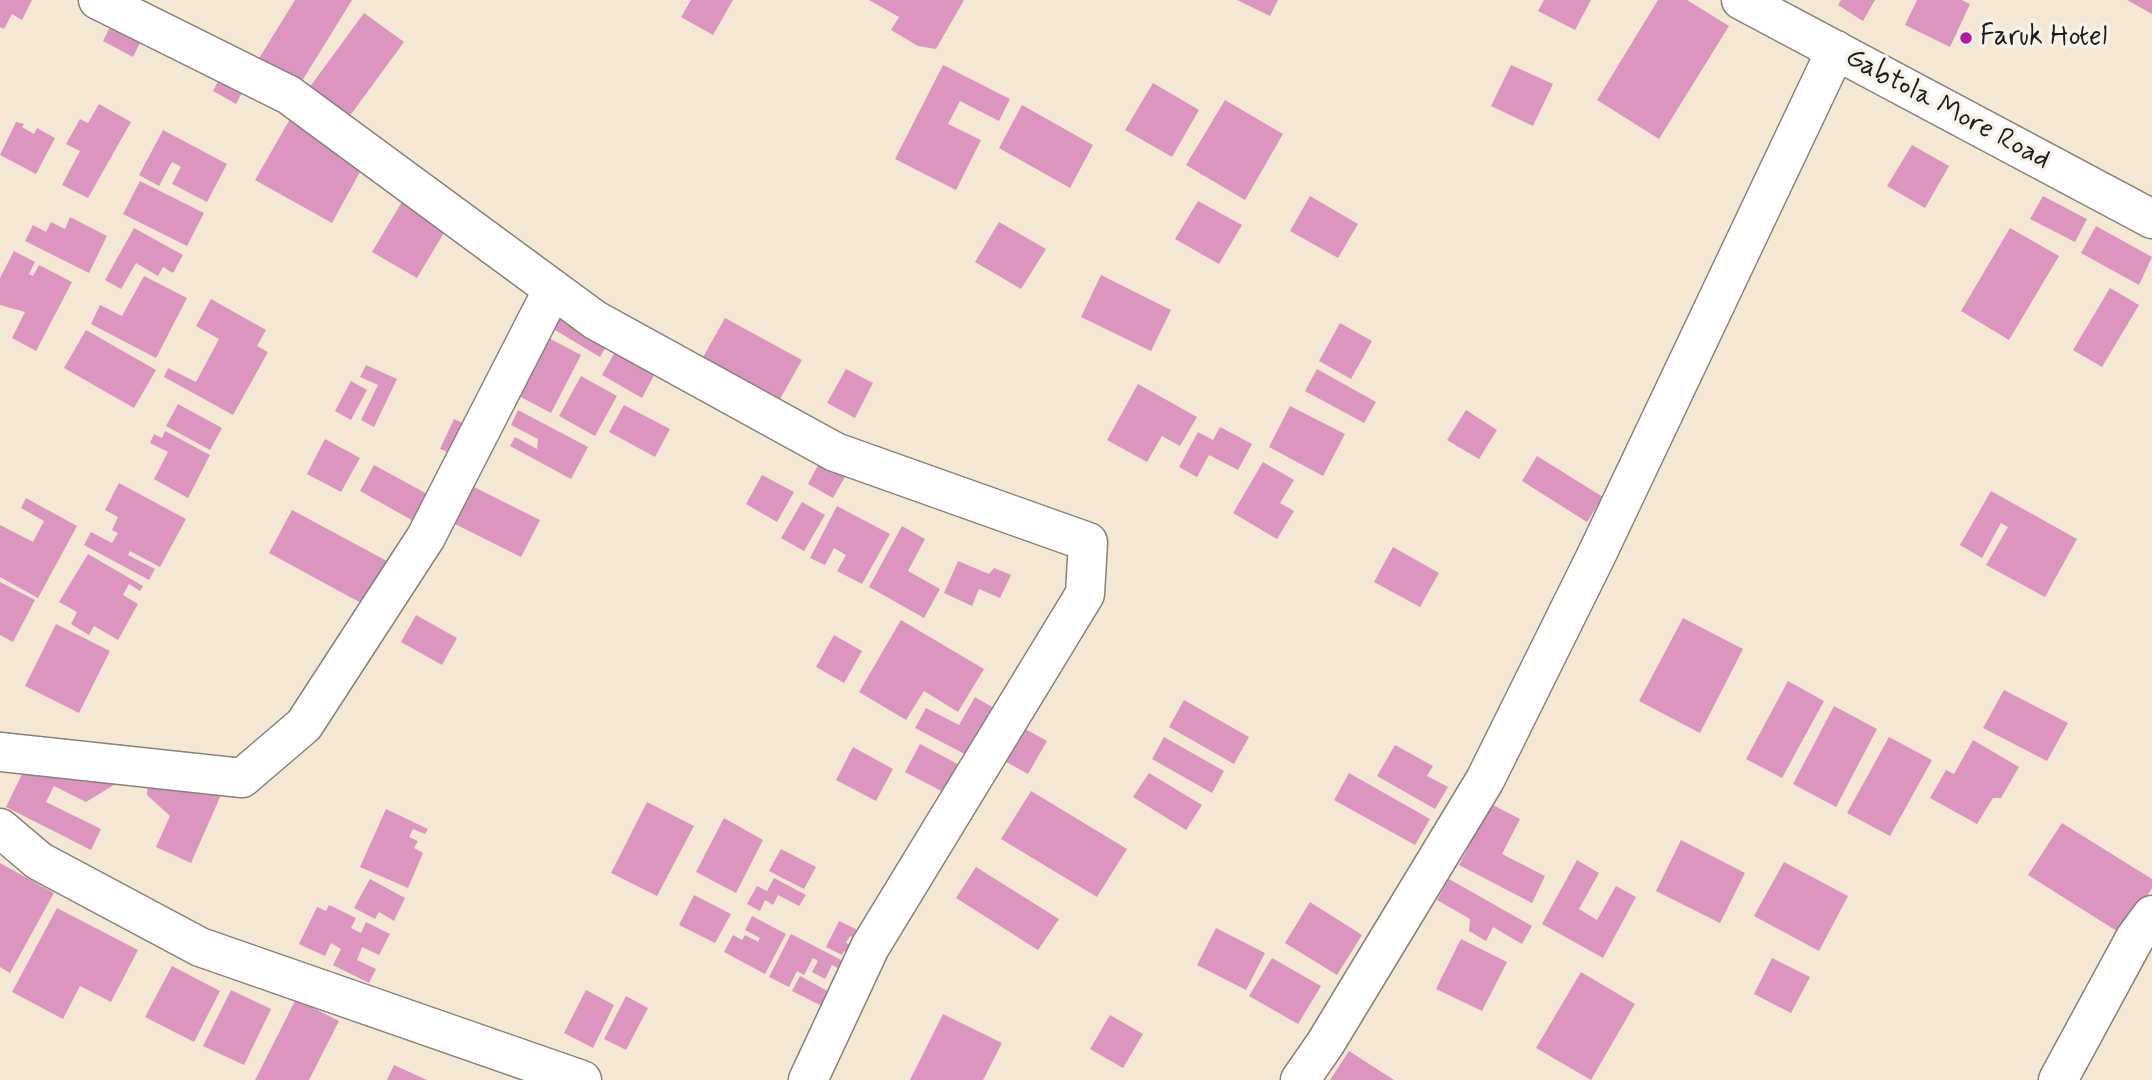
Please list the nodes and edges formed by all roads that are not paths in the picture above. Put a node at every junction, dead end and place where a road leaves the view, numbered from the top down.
1 (98, 0) edge
2 (1741, 0) edge
3 (1836, 51) junction
4 (2152, 219) edge
5 (553, 289) junction
6 (0, 752) edge
7 (0, 828) edge
8 (2152, 915) edge
9 (582, 1080) edge
10 (808, 1080) edge
11 (1300, 1080) edge
12 (2058, 1080) edge

1 - 5 street
2 - 3 street, Gabtola More Road
3 - 4 street, Gabtola More Road
3 - 11 street
5 - 6 street
5 - 10 street
7 - 9 street
8 - 12 street

